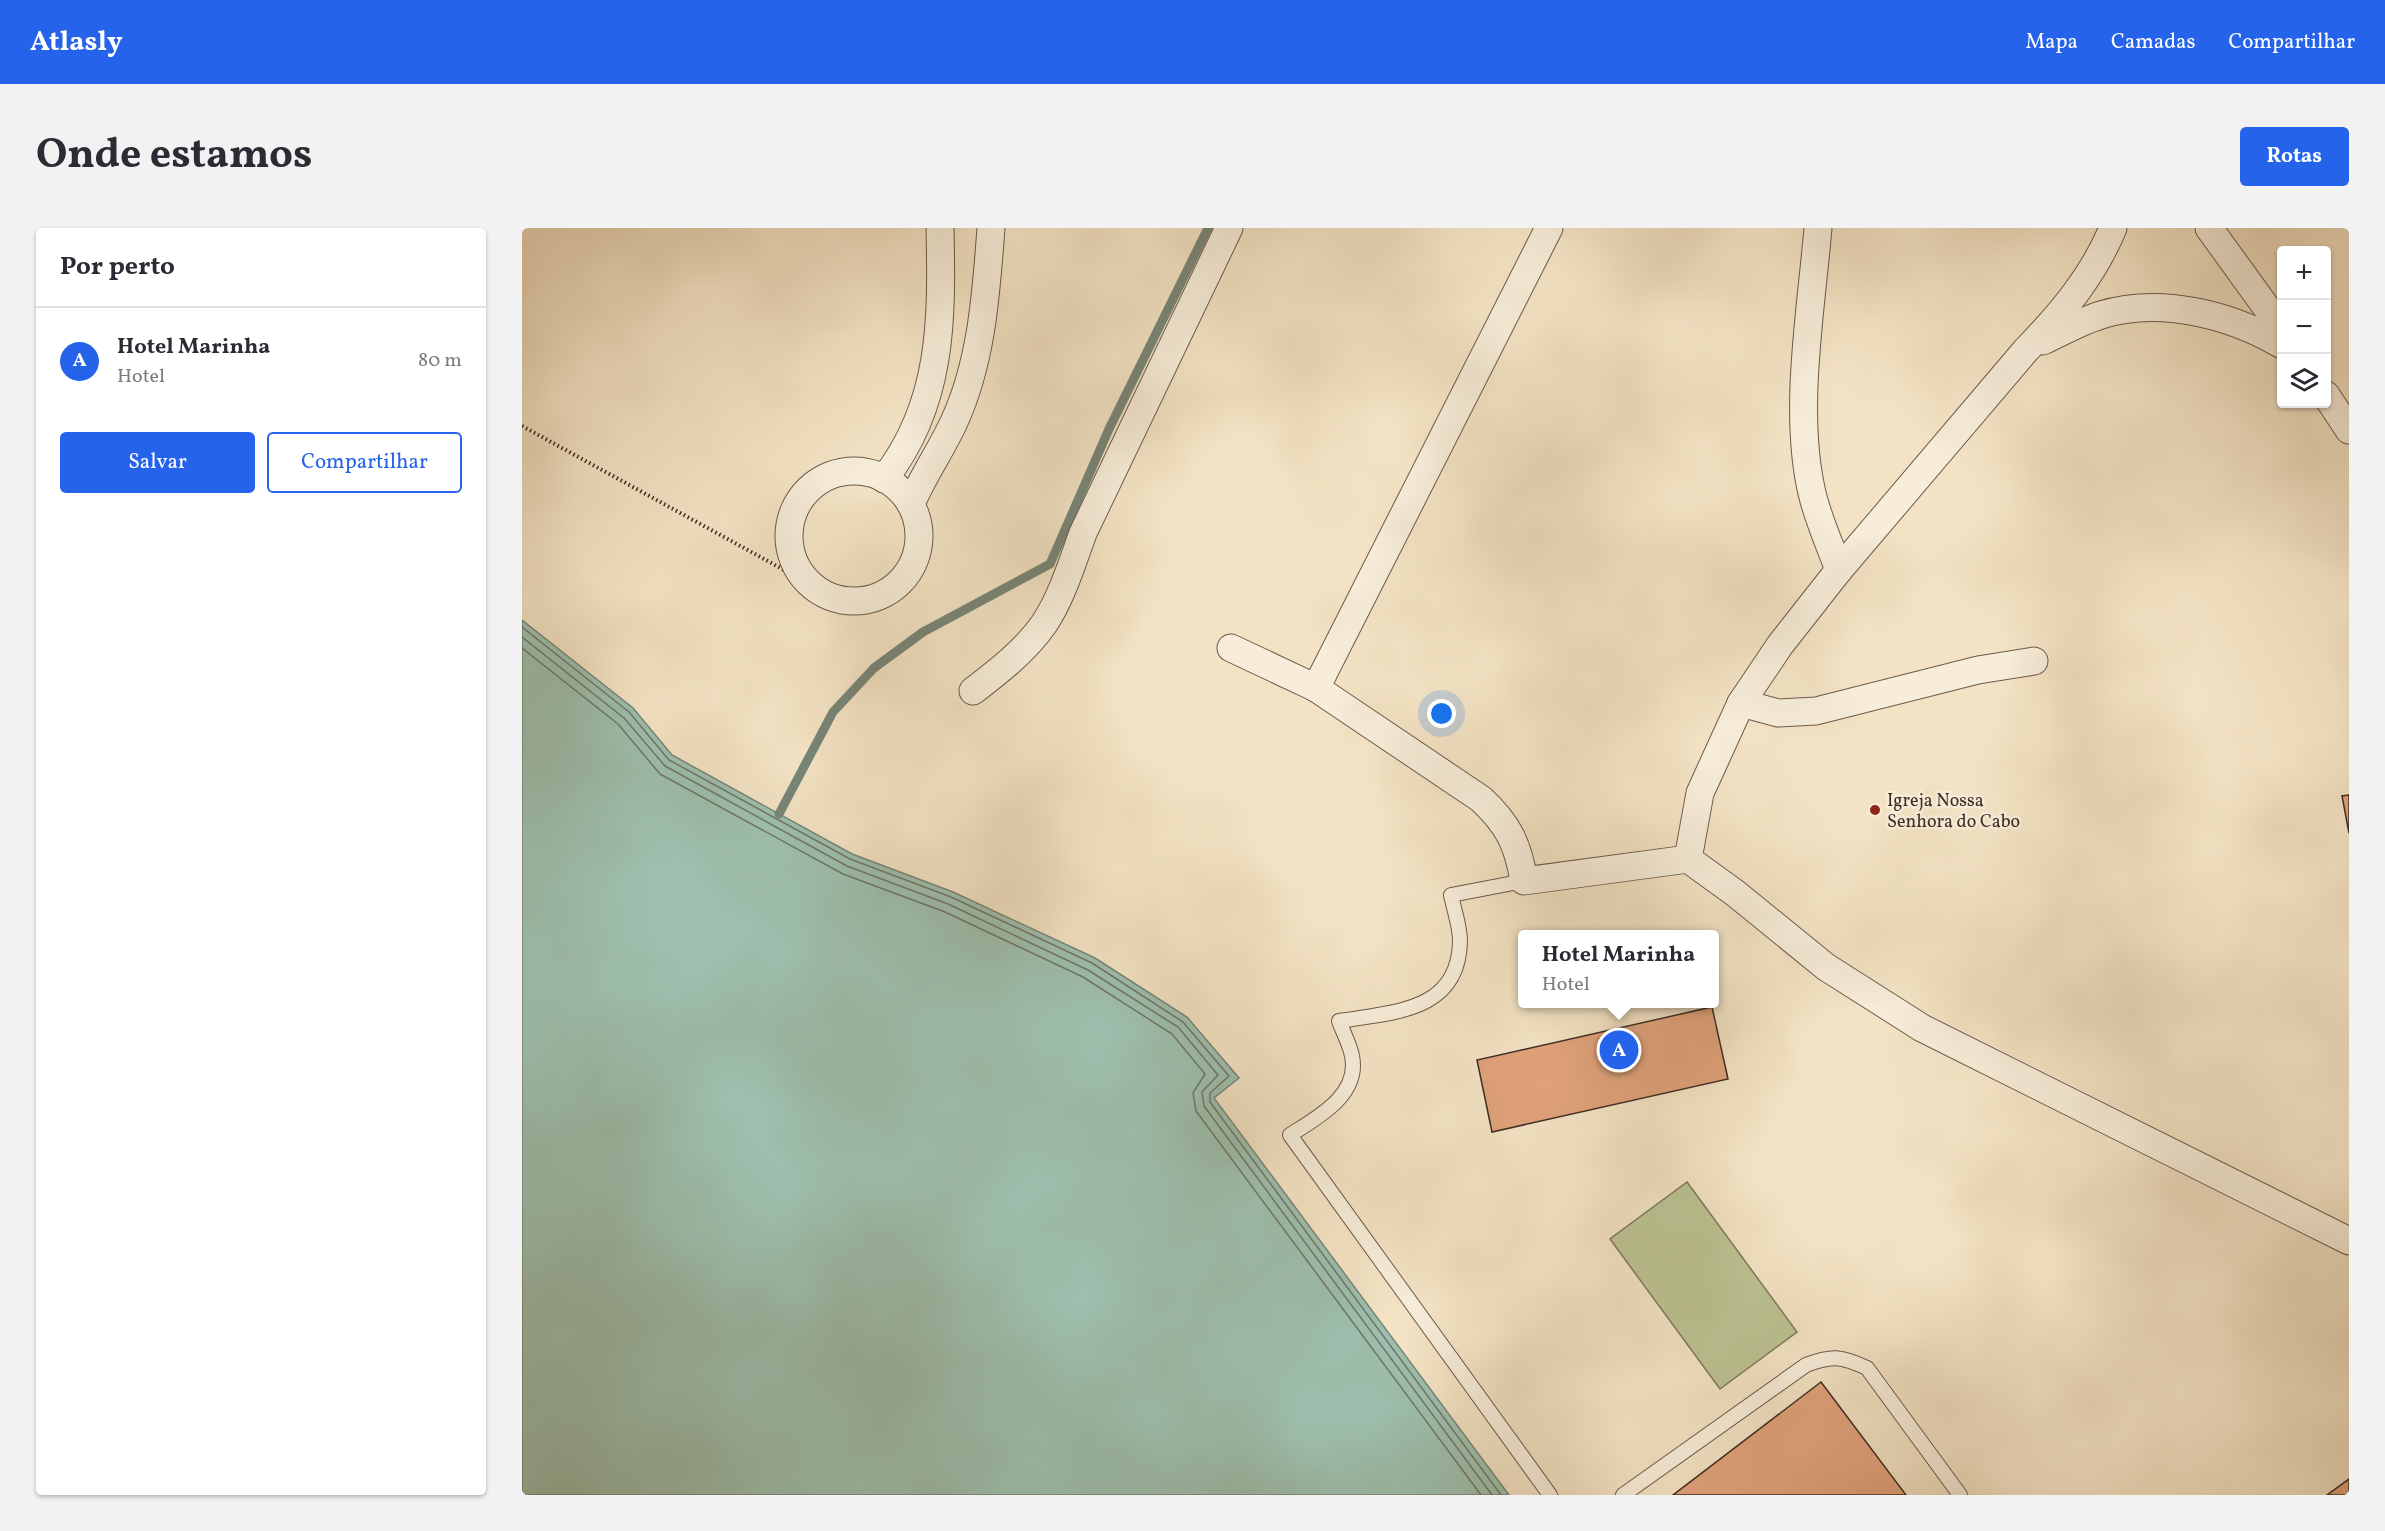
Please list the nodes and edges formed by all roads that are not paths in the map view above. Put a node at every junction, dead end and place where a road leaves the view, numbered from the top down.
1 (940, 228) edge
2 (991, 228) edge
3 (1230, 228) edge
4 (1549, 228) edge
5 (1818, 228) edge
6 (2113, 228) edge
7 (2209, 228) edge
8 (2277, 322) edge
9 (2277, 342) edge
10 (2026, 350) junction
11 (2331, 403) edge
12 (2349, 430) edge
13 (884, 479) junction
14 (910, 504) junction
15 (1839, 570) junction
16 (1231, 648) dead end
17 (2034, 661) dead end
18 (1316, 688) junction
19 (973, 691) dead end
20 (1741, 703) junction
21 (1688, 860) junction
22 (1524, 881) junction
23 (2349, 1241) edge
24 (1550, 1495) edge
25 (1623, 1495) edge
26 (1959, 1495) edge

1 - 13 street
2 - 14 street
3 - 19 street
4 - 18 street
5 - 15 street
6 - 10 street
7 - 8 street
9 - 10 street
10 - 15 street
11 - 12 street
13 - 14 street
13 - 14 street
15 - 20 street
16 - 18 street
17 - 20 street
18 - 22 street
20 - 21 street
21 - 22 street
21 - 23 street
22 - 24 lane
25 - 26 lane

